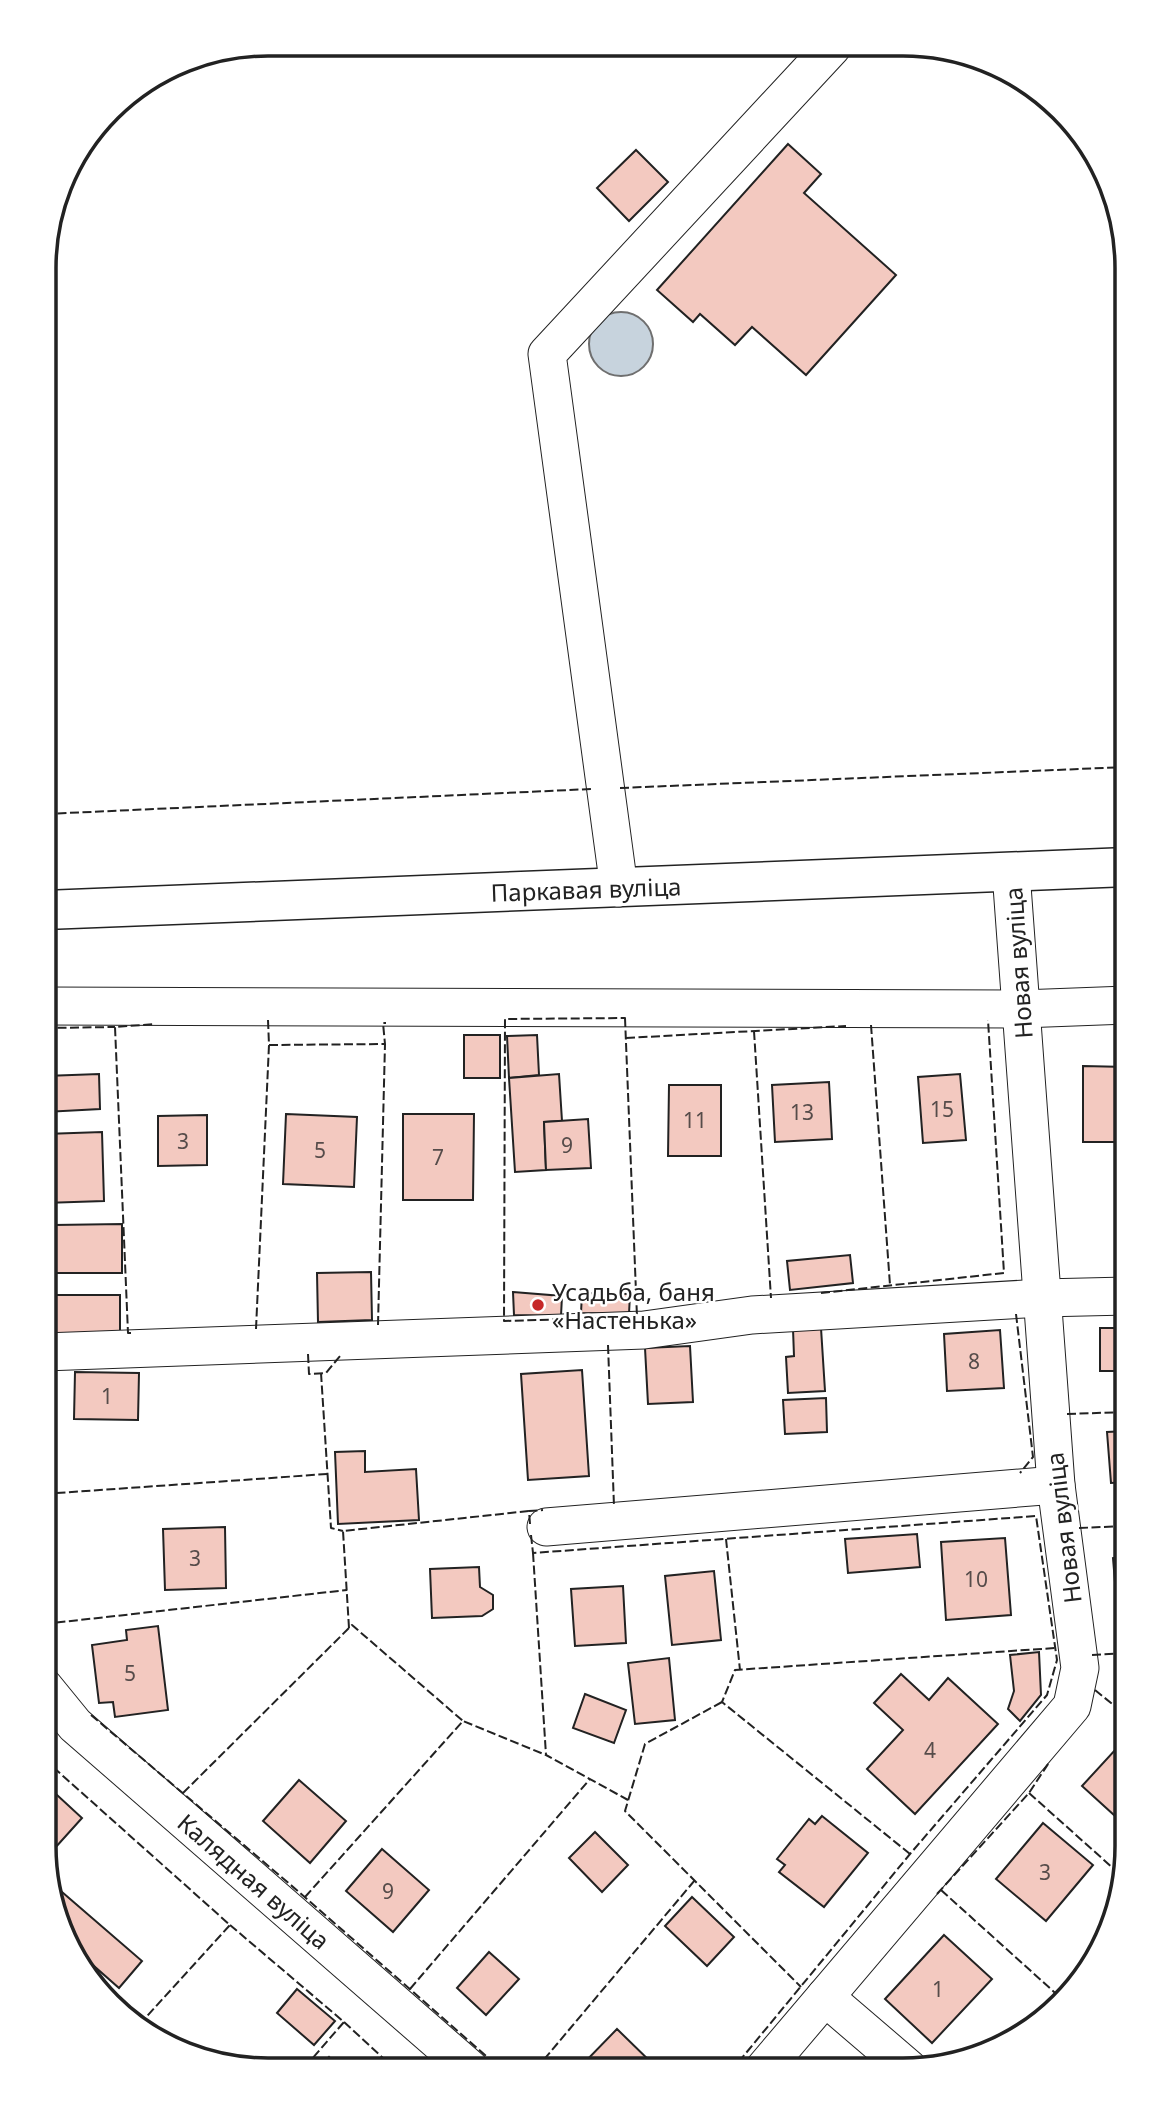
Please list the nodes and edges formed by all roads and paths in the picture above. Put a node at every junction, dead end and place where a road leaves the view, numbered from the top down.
1 (824, 56) edge
2 (1115, 868) edge
3 (1011, 872) junction
4 (619, 888) junction
5 (56, 910) edge
6 (1115, 1005) edge
7 (56, 1006) edge
8 (1021, 1009) junction
9 (1115, 1296) edge
10 (1042, 1298) junction
11 (56, 1352) edge
12 (1056, 1485) junction
13 (546, 1527) dead end
14 (56, 1702) edge
15 (825, 1997) junction
16 (457, 2058) edge
17 (773, 2058) edge
18 (896, 2058) edge

1 - 4 street
2 - 3 main road, Паркавая вуліца
3 - 4 main road, Паркавая вуліца
3 - 8 street, Новая вуліца
4 - 5 main road, Паркавая вуліца
6 - 8 street
7 - 8 street
8 - 10 street, Новая вуліца
9 - 10 street
10 - 11 street
10 - 12 street, Новая вуліца
12 - 13 street
12 - 15 street, Новая вуліца
14 - 16 street, Калядная вуліца
15 - 17 street, Новая вуліца
15 - 18 street

